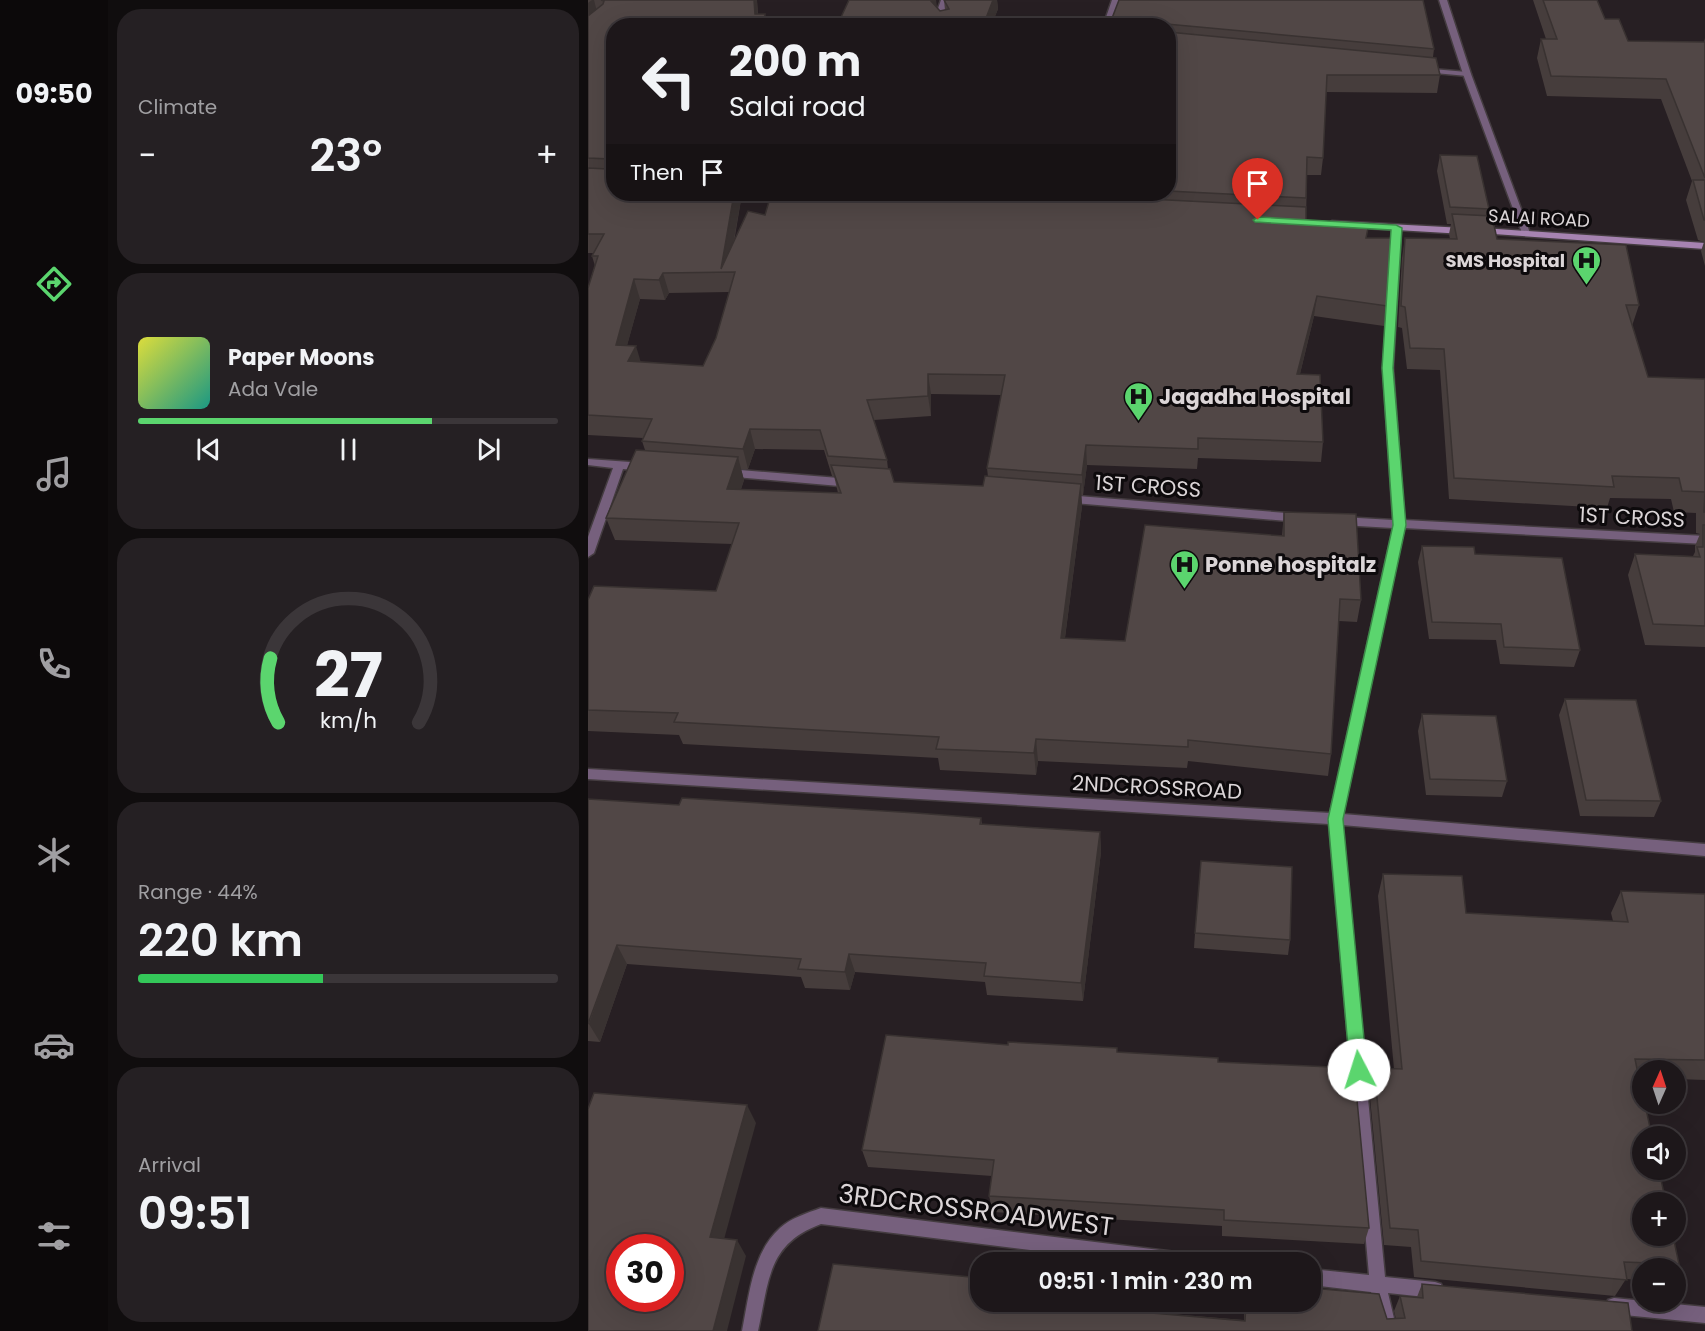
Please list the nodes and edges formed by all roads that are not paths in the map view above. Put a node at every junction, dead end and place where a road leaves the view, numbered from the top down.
1 (945, 0) edge
2 (1116, 0) edge
3 (1443, 0) edge
4 (940, 18) edge
5 (1110, 18) edge
6 (1419, 69) edge
7 (1467, 74) junction
8 (1326, 224) edge
9 (1396, 228) junction
10 (1526, 233) junction
11 (1705, 246) edge
12 (588, 462) edge
13 (619, 465) junction
14 (654, 468) edge
15 (713, 472) edge
16 (867, 484) edge
17 (1056, 499) edge
18 (1400, 525) junction
19 (1705, 540) edge
20 (588, 554) edge
21 (588, 774) edge
22 (1335, 819) junction
23 (1705, 850) edge
24 (1111, 1252) edge
25 (1321, 1278) edge
26 (1378, 1285) junction
27 (1448, 1291) edge
28 (1600, 1305) edge
29 (1705, 1315) edge
30 (750, 1331) edge
31 (1389, 1331) edge

1 - 4 street
2 - 5 street
3 - 7 street
6 - 7 street
7 - 10 street
8 - 9 main road, SALAI ROAD
9 - 10 main road, SALAI ROAD
9 - 18 street
10 - 11 main road, SALAI ROAD
12 - 13 street
13 - 14 street
13 - 20 street
15 - 16 street
17 - 18 street, 1ST CROSS
18 - 19 street, 1ST CROSS
18 - 22 street
21 - 22 street, 2NDCROSSROAD
22 - 23 street, 2NDCROSSROAD
22 - 26 street
24 - 30 street, 3RDCROSSROADWEST
25 - 26 street
26 - 27 street
26 - 31 street
28 - 29 street

